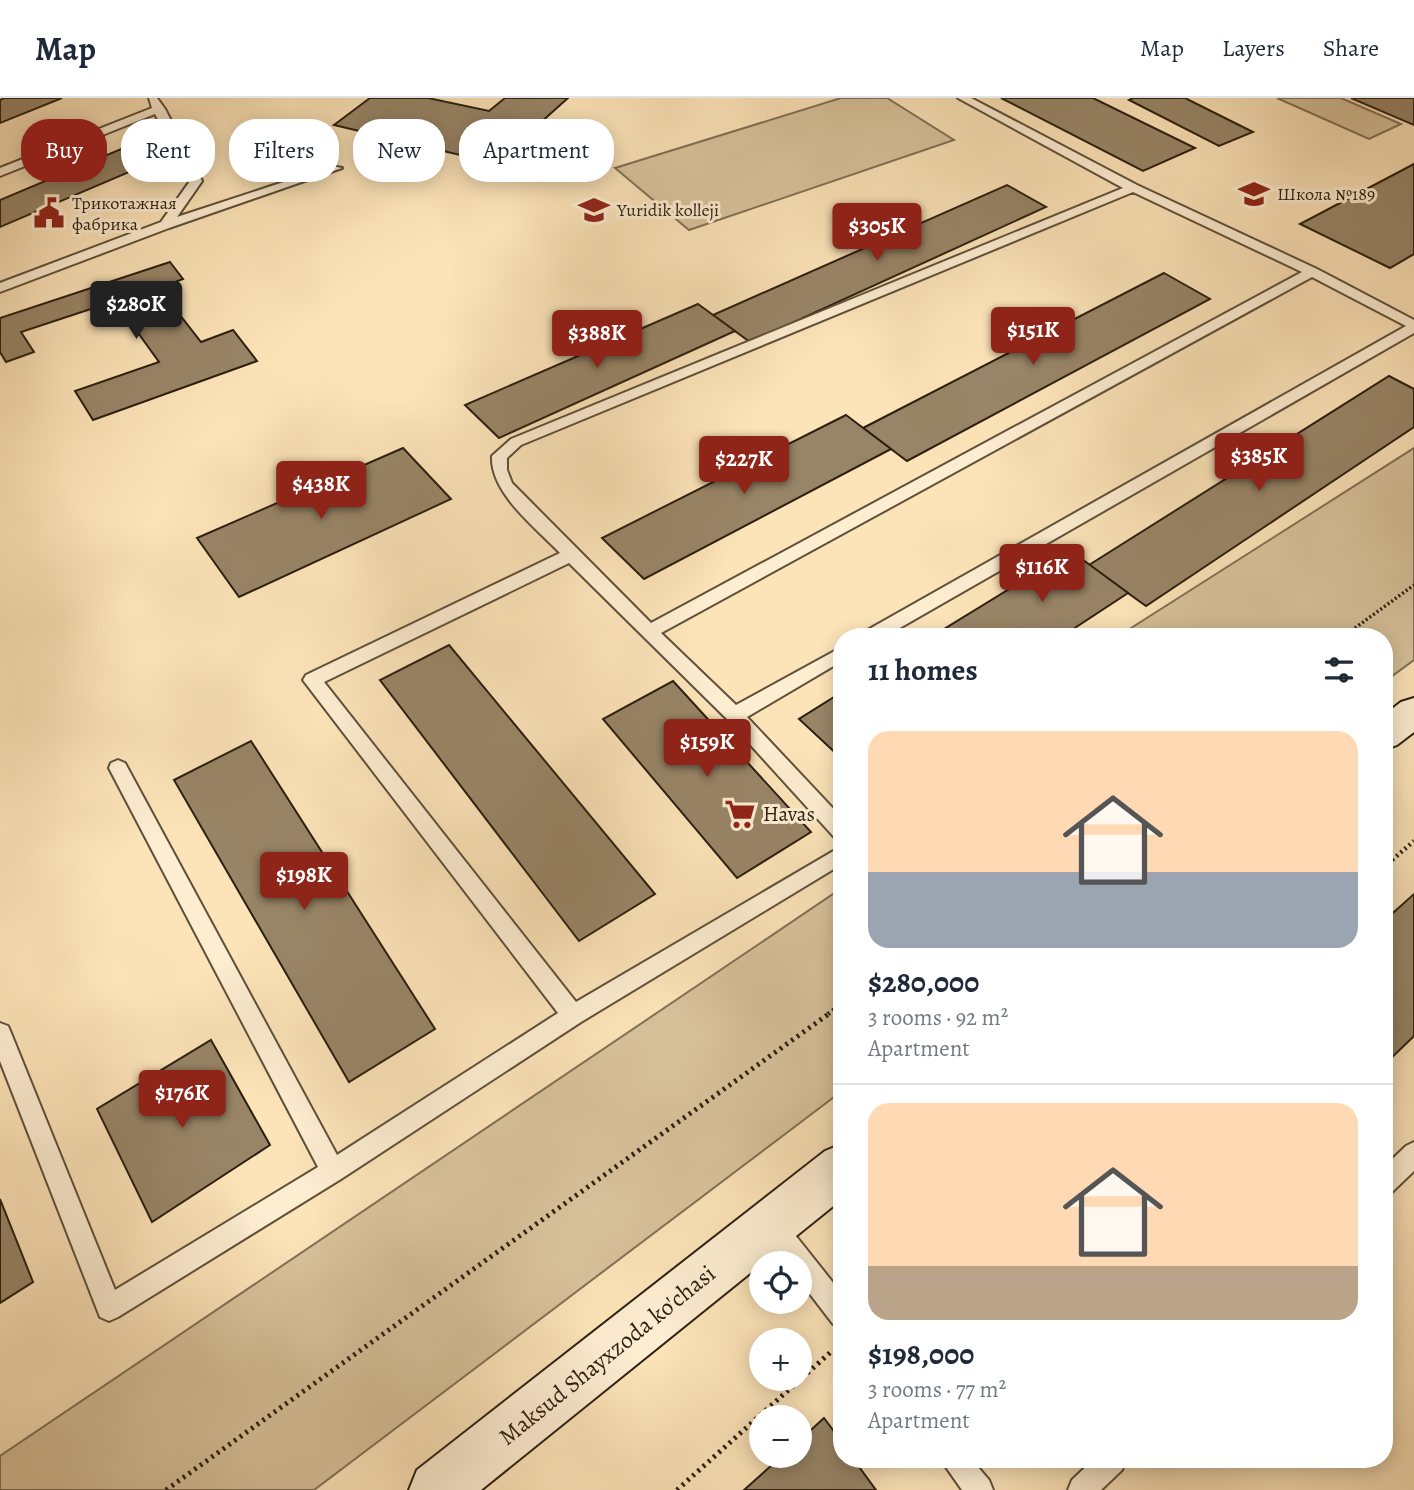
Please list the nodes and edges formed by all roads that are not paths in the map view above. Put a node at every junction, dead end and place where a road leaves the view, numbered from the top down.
1 (152, 98) edge
2 (963, 98) edge
3 (159, 109) junction
4 (0, 172) edge
5 (294, 182) edge
6 (1133, 188) junction
7 (165, 225) junction
8 (1312, 272) junction
9 (0, 288) edge
10 (1414, 326) edge
11 (571, 555) junction
12 (886, 628) edge
13 (651, 631) junction
14 (833, 658) edge
15 (1414, 712) edge
16 (734, 715) junction
17 (1393, 728) edge
18 (118, 768) dead end
19 (833, 822) edge
20 (833, 859) edge
21 (573, 1015) junction
22 (0, 1033) edge
23 (1414, 1154) edge
24 (333, 1171) junction
25 (833, 1175) edge
26 (1393, 1175) edge
27 (771, 1224) junction
28 (833, 1303) edge
29 (961, 1468) edge
30 (1104, 1468) edge
31 (437, 1490) edge
32 (979, 1490) edge
33 (1082, 1490) edge

1 - 3 lane
2 - 6 lane
3 - 4 lane
3 - 7 lane
5 - 7 lane
6 - 8 lane
6 - 11 lane
7 - 9 lane
8 - 10 lane
8 - 13 lane
10 - 12 lane
11 - 13 lane
11 - 21 lane
13 - 16 lane
14 - 16 lane
15 - 17 street
16 - 19 lane
18 - 24 lane
20 - 21 lane
21 - 24 lane
22 - 24 lane
23 - 26 lane
25 - 27 street, Maksud Shayxzoda ko'chasi
27 - 28 lane
27 - 31 street, Maksud Shayxzoda ko'chasi
29 - 32 lane
30 - 33 lane

